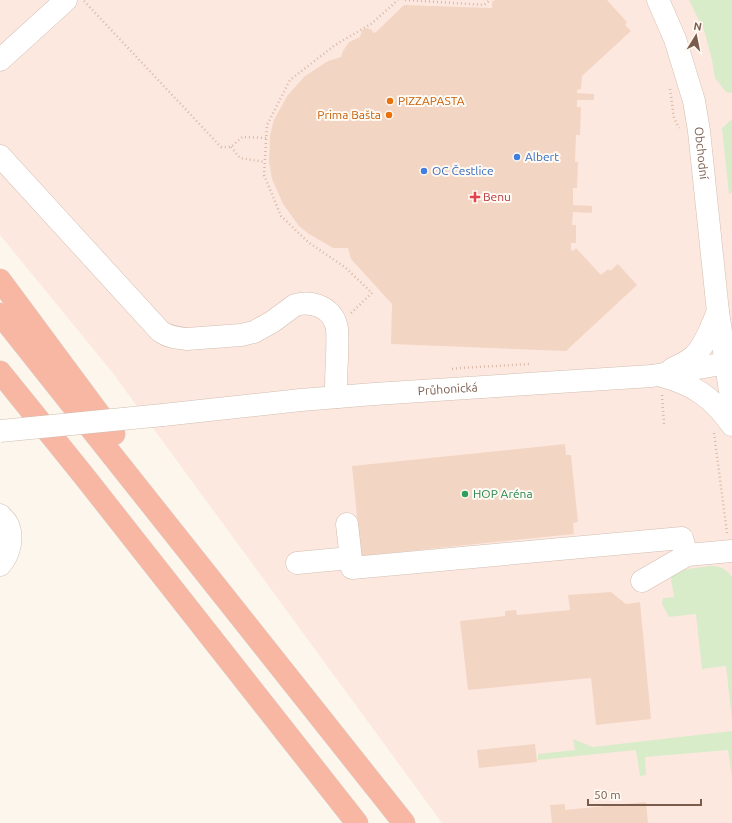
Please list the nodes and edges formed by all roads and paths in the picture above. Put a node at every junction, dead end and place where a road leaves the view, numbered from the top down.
1 (66, 0) edge
2 (84, 0) edge
3 (398, 0) edge
4 (405, 0) edge
5 (490, 0) edge
6 (658, 0) edge
7 (0, 60) edge
8 (669, 82) dead end
9 (680, 131) dead end
10 (266, 138) junction
11 (231, 147) junction
12 (0, 156) edge
13 (265, 162) junction
14 (0, 280) edge
15 (718, 312) junction
16 (0, 314) edge
17 (348, 316) dead end
18 (732, 328) edge
19 (729, 363) edge
20 (536, 365) dead end
21 (445, 371) dead end
22 (0, 372) edge
23 (661, 376) junction
24 (336, 397) junction
25 (732, 404) edge
26 (723, 427) edge
27 (0, 432) edge
28 (0, 515) edge
29 (347, 524) dead end
30 (731, 551) edge
31 (688, 554) junction
32 (350, 558) junction
33 (196, 561) junction
34 (297, 563) dead end
35 (0, 565) edge
36 (642, 581) dead end
37 (357, 823) edge
38 (404, 823) edge

1 - 7 street
2 - 11 path
3 - 10 path
4 - 5 path
6 - 15 street, Obchodní
8 - 9 path
10 - 11 path
10 - 13 path
11 - 13 path
12 - 24 street
13 - 17 path
14 - 33 highway
15 - 18 street
15 - 19 street, Obchodní
15 - 23 street
16 - 33 highway
19 - 23 street, Průhonická
19 - 25 street, Obchodní
20 - 21 path
22 - 37 highway
23 - 24 street, Průhonická
23 - 26 street
24 - 27 street, Průhonická, bridge
26 - 30 path
28 - 35 street
29 - 32 street
30 - 31 street
31 - 32 street
31 - 36 street
32 - 34 street
33 - 38 highway

